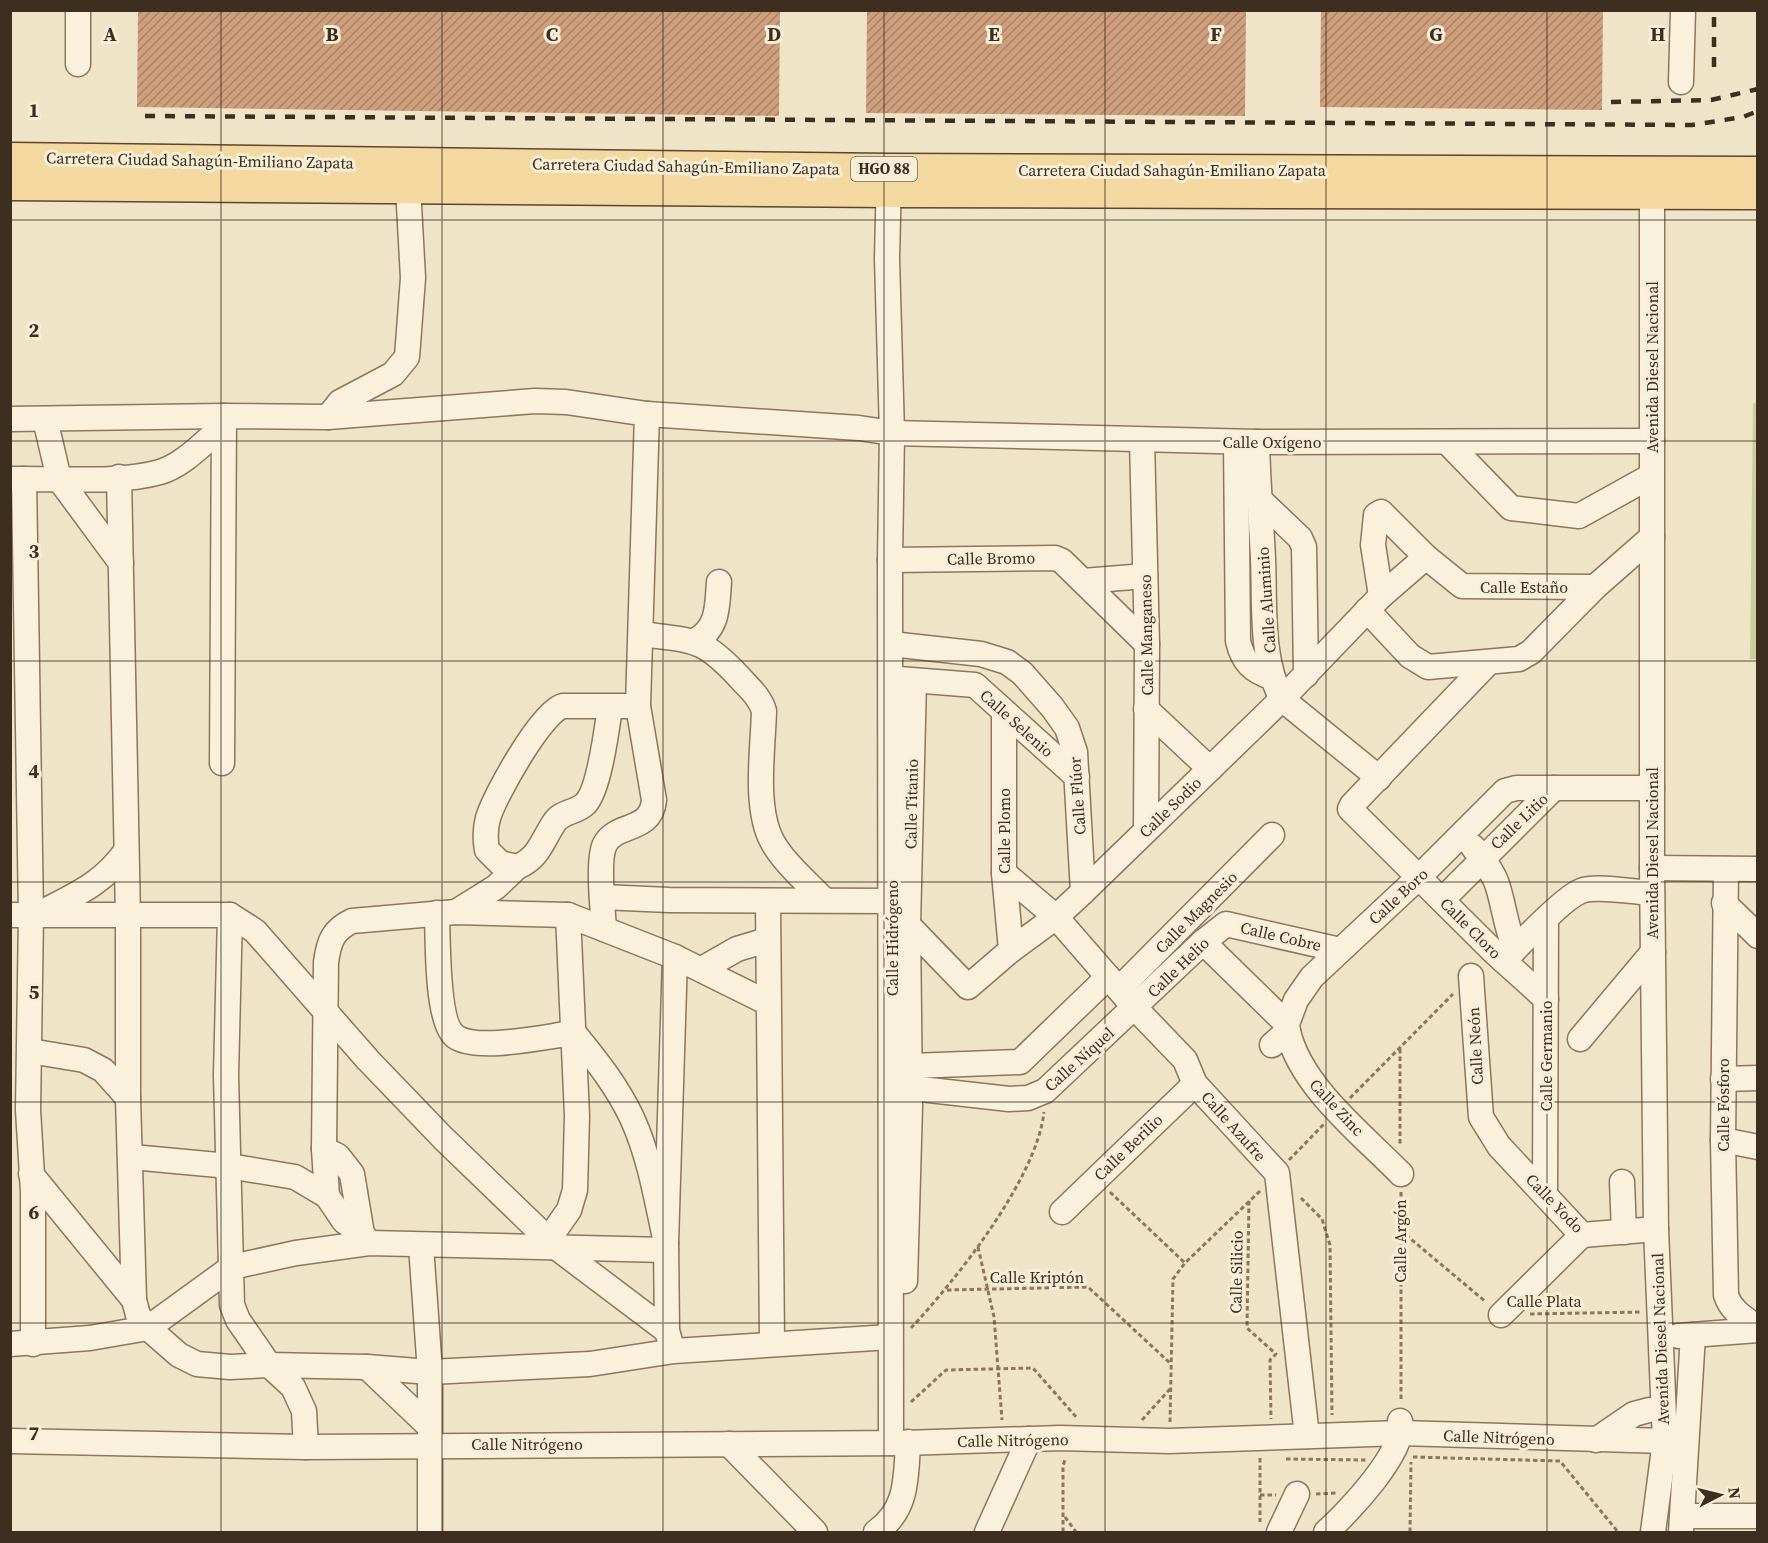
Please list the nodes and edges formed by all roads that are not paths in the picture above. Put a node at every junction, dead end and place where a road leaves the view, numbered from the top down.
1 (78, 10) edge
2 (1683, 10) edge
3 (78, 64) dead end
4 (1681, 82) dead end
5 (10, 158) edge
6 (1758, 172) edge
7 (889, 180) junction
8 (1652, 183) junction
9 (10, 185) edge
10 (408, 188) junction
11 (1758, 194) edge
12 (647, 414) junction
13 (328, 417) junction
14 (10, 419) edge
15 (45, 419) junction
16 (224, 421) junction
17 (892, 433) junction
18 (1142, 440) junction
19 (1652, 441) junction
20 (1246, 442) junction
21 (1447, 442) junction
22 (1651, 476) junction
23 (119, 477) junction
24 (17, 479) edge
25 (59, 479) junction
26 (1259, 499) junction
27 (1652, 537) junction
28 (1426, 557) junction
29 (890, 560) junction
30 (121, 563) junction
31 (1145, 576) junction
32 (1083, 581) junction
33 (719, 582) dead end
34 (1595, 586) junction
35 (1374, 603) junction
36 (641, 634) junction
37 (695, 641) junction
38 (891, 644) junction
39 (1147, 644) junction
40 (1488, 663) junction
41 (1306, 675) junction
42 (902, 680) junction
43 (1277, 688) junction
44 (638, 706) junction
45 (610, 707) junction
46 (1146, 709) junction
47 (1004, 712) junction
48 (222, 764) dead end
49 (1210, 769) junction
50 (1077, 777) junction
51 (1379, 778) junction
52 (1554, 788) junction
53 (1652, 788) junction
54 (1146, 829) junction
55 (1463, 833) junction
56 (1272, 835) dead end
57 (126, 851) junction
58 (1482, 858) junction
59 (517, 867) junction
60 (1652, 868) junction
61 (1726, 869) junction
62 (1758, 869) edge
63 (1004, 873) junction
64 (1419, 877) junction
65 (1083, 891) junction
66 (1652, 893) junction
67 (602, 897) junction
68 (824, 900) junction
69 (1442, 900) junction
70 (768, 901) junction
71 (892, 901) junction
72 (1724, 903) junction
73 (446, 913) junction
74 (27, 915) edge
75 (230, 915) junction
76 (568, 915) junction
77 (128, 916) junction
78 (1056, 917) junction
79 (1546, 919) junction
80 (908, 925) junction
81 (1222, 926) joint
82 (604, 929) junction
83 (1758, 936) edge
84 (767, 940) junction
85 (1203, 942) junction
86 (1011, 950) junction
87 (1340, 950) junction
88 (1653, 952) junction
89 (1510, 955) junction
90 (675, 957) junction
91 (702, 969) junction
92 (1470, 976) dead end
93 (1113, 983) junction
94 (1546, 999) junction
95 (768, 1003) junction
96 (1135, 1008) junction
97 (326, 1010) junction
98 (1282, 1033) junction
99 (574, 1034) junction
100 (1580, 1039) dead end
101 (30, 1051) junction
102 (10, 1075) edge
103 (1758, 1078) edge
104 (1723, 1079) junction
105 (1196, 1083) junction
106 (906, 1087) junction
107 (128, 1098) junction
108 (28, 1110) junction
109 (1481, 1117) joint
110 (1723, 1140) junction
111 (1758, 1147) edge
112 (324, 1149) junction
113 (132, 1157) junction
114 (229, 1166) junction
115 (1401, 1174) road end
116 (25, 1181) edge
117 (1622, 1182) dead end
118 (1545, 1193) junction
119 (327, 1196) junction
120 (1062, 1212) dead end
121 (1656, 1229) junction
122 (1624, 1232) junction
123 (1582, 1235) junction
124 (366, 1238) junction
125 (552, 1244) junction
126 (421, 1246) junction
127 (666, 1247) junction
128 (232, 1267) junction
129 (134, 1300) junction
130 (1501, 1315) road end
131 (148, 1328) junction
132 (1758, 1329) edge
133 (1693, 1335) junction
134 (897, 1337) junction
135 (1660, 1338) junction
136 (670, 1341) junction
137 (22, 1344) edge
138 (772, 1344) junction
139 (268, 1365) junction
140 (366, 1367) junction
141 (430, 1372) junction
142 (1649, 1410) dead end
143 (1401, 1427) junction
144 (430, 1435) junction
145 (1307, 1436) junction
146 (1029, 1439) junction
147 (1596, 1440) junction
148 (10, 1441) edge
149 (1665, 1441) junction
150 (901, 1443) junction
151 (729, 1444) junction
152 (306, 1447) junction
153 (1297, 1494) dead end
154 (1758, 1516) edge
155 (1683, 1524) edge
156 (429, 1533) edge
157 (814, 1533) edge
158 (876, 1533) edge
159 (987, 1533) edge
160 (1279, 1533) edge
161 (1326, 1533) edge
162 (1653, 1533) edge

1 - 3 street
2 - 4 street
5 - 7 main road, Carretera Ciudad Sahagún-Emiliano Zapata / HGO 88
6 - 8 main road, Carretera Ciudad Sahagún-Emiliano Zapata / HGO 88
7 - 8 main road, Carretera Ciudad Sahagún-Emiliano Zapata / HGO 88
7 - 10 main road, Carretera Ciudad Sahagún-Emiliano Zapata / HGO 88
7 - 17 street, Calle Hidrógeno
8 - 11 main road, Carretera Ciudad Sahagún-Emiliano Zapata / HGO 88
8 - 19 street, Avenida Diesel Nacional
9 - 10 main road, Carretera Ciudad Sahagún-Emiliano Zapata / HGO 88
10 - 13 street
12 - 13 street, Calle Oxígeno
12 - 17 street, Calle Oxígeno
12 - 36 street
13 - 16 street, Calle Oxígeno
14 - 15 street, Calle Oxígeno
15 - 16 street, Calle Oxígeno
15 - 25 street
16 - 23 street
16 - 48 street
17 - 18 street, Calle Oxígeno
17 - 29 street, Calle Hidrógeno
18 - 20 street, Calle Oxígeno
18 - 31 street, Calle Manganeso
19 - 21 street, Calle Oxígeno
19 - 22 street, Avenida Diesel Nacional
20 - 21 street, Calle Oxígeno
20 - 26 street, Calle Aluminio
20 - 43 street
21 - 22 street
22 - 27 street, Avenida Diesel Nacional
23 - 25 street
23 - 30 street
24 - 25 street
24 - 74 street
25 - 30 street
26 - 41 street
26 - 43 street, Calle Aluminio
27 - 34 street
27 - 53 street, Avenida Diesel Nacional
28 - 34 street, Calle Estaño
28 - 35 street, Calle Sodio
28 - 35 street, Calle Estaño
29 - 32 street, Calle Bromo
29 - 38 street, Calle Hidrógeno
30 - 57 street
31 - 32 street
31 - 39 street, Calle Manganeso
32 - 39 street, Calle Bromo
33 - 37 street
34 - 40 street
35 - 40 street
35 - 41 street, Calle Sodio
36 - 37 street
36 - 44 street
37 - 68 street
38 - 42 street, Calle Hidrógeno
38 - 50 street, Calle Flúor
39 - 46 street, Calle Manganeso
40 - 51 street, Calle Cloro
41 - 43 street, Calle Sodio
42 - 47 street, Calle Selenio
42 - 71 street, Calle Hidrógeno
42 - 80 street, Calle Titanio
43 - 49 street, Calle Sodio
43 - 51 street
44 - 45 street
44 - 67 street
45 - 59 street
45 - 59 street
46 - 49 street
46 - 54 street, Calle Manganeso
47 - 50 street, Calle Selenio
47 - 63 street, Calle Plomo
49 - 54 street, Calle Sodio
50 - 65 street, Calle Flúor
51 - 64 street, Calle Cloro
52 - 53 street, Calle Litio
52 - 55 street, Calle Boro
52 - 58 street, Calle Litio
53 - 60 street, Avenida Diesel Nacional
54 - 65 street, Calle Sodio
55 - 58 street
55 - 64 street, Calle Boro
56 - 93 street, Calle Magnesio
57 - 74 street
57 - 77 street
58 - 69 street, Calle Litio
58 - 89 street
59 - 73 street
60 - 61 street
60 - 66 street, Avenida Diesel Nacional
61 - 62 street
61 - 72 street, Calle Fósforo
63 - 78 street, Calle Azufre
63 - 86 street, Calle Plomo
64 - 69 street, Calle Cloro
64 - 87 street, Calle Boro
65 - 78 street, Calle Sodio
66 - 79 street
66 - 88 street, Avenida Diesel Nacional
67 - 70 street
67 - 82 street
68 - 70 street
68 - 71 street
69 - 89 street, Calle Cloro
70 - 84 street
71 - 106 street, Calle Hidrógeno
72 - 83 street
72 - 104 street, Calle Fósforo
73 - 76 street
73 - 97 street
73 - 99 street
74 - 77 street
74 - 101 street
75 - 77 street
75 - 97 street
75 - 114 street
76 - 82 street
76 - 99 street
77 - 107 street
78 - 86 street, Calle Sodio
78 - 93 street, Calle Azufre
79 - 89 street
79 - 94 street, Calle Germanio
80 - 86 street, Calle Sodio
80 - 106 street, Calle Titanio
81 - 85 street, Calle Helio
81 - 87 street, Calle Cobre
82 - 90 street
84 - 91 street
84 - 95 street
85 - 96 street, Calle Helio
85 - 98 street, Calle Zinc
87 - 98 street, Calle Boro
88 - 100 street
88 - 121 street, Avenida Diesel Nacional
89 - 94 street, Calle Cloro
90 - 91 street
90 - 127 street
91 - 95 street
92 - 109 street, Calle Neón
93 - 96 street, Calle Azufre
93 - 106 street, Calle Magnesio
94 - 118 street, Calle Germanio
95 - 138 street
96 - 105 street, Calle Azufre
96 - 106 street, Calle Níquel
97 - 112 street
97 - 125 street
98 - 115 street, Calle Zinc
99 - 125 street
99 - 127 street
101 - 107 street
101 - 108 street
102 - 108 street
103 - 104 street
104 - 110 street, Calle Fósforo
105 - 120 street, Calle Berilio
105 - 145 street, Calle Azufre
106 - 134 street, Calle Hidrógeno
107 - 113 street
108 - 116 street
109 - 118 street, Calle Yodo
110 - 111 street
110 - 132 street, Calle Fósforo
112 - 119 street
112 - 124 street
113 - 114 street
113 - 129 street
114 - 119 street
114 - 128 street
116 - 129 street
116 - 137 street
117 - 122 street
118 - 123 street, Calle Yodo
119 - 124 street
121 - 122 street, Calle Yodo
121 - 135 street, Avenida Diesel Nacional
122 - 123 street, Calle Yodo
123 - 130 street
124 - 126 street
124 - 128 street
125 - 126 street
125 - 127 street
125 - 136 street
126 - 141 street
127 - 136 street
128 - 131 street
128 - 139 street
129 - 131 street
131 - 137 street
131 - 139 street
132 - 133 street
133 - 135 street
133 - 155 street
134 - 138 street
134 - 150 street, Calle Hidrógeno
134 - 150 street
135 - 149 street, Avenida Diesel Nacional
136 - 138 street
136 - 141 street
139 - 140 street
139 - 152 street
140 - 141 street
140 - 144 street
141 - 144 street
142 - 147 street
143 - 145 street, Calle Nitrógeno
143 - 147 street, Calle Nitrógeno
143 - 161 street
144 - 151 street, Calle Nitrógeno
144 - 152 street, Calle Nitrógeno
144 - 156 street
145 - 146 street, Calle Nitrógeno
146 - 150 street, Calle Nitrógeno
146 - 159 street
147 - 149 street, Calle Nitrógeno
148 - 152 street, Calle Nitrógeno
149 - 162 street, Avenida Diesel Nacional
150 - 151 street, Calle Nitrógeno
150 - 158 street
151 - 157 street
153 - 160 street
154 - 155 street

